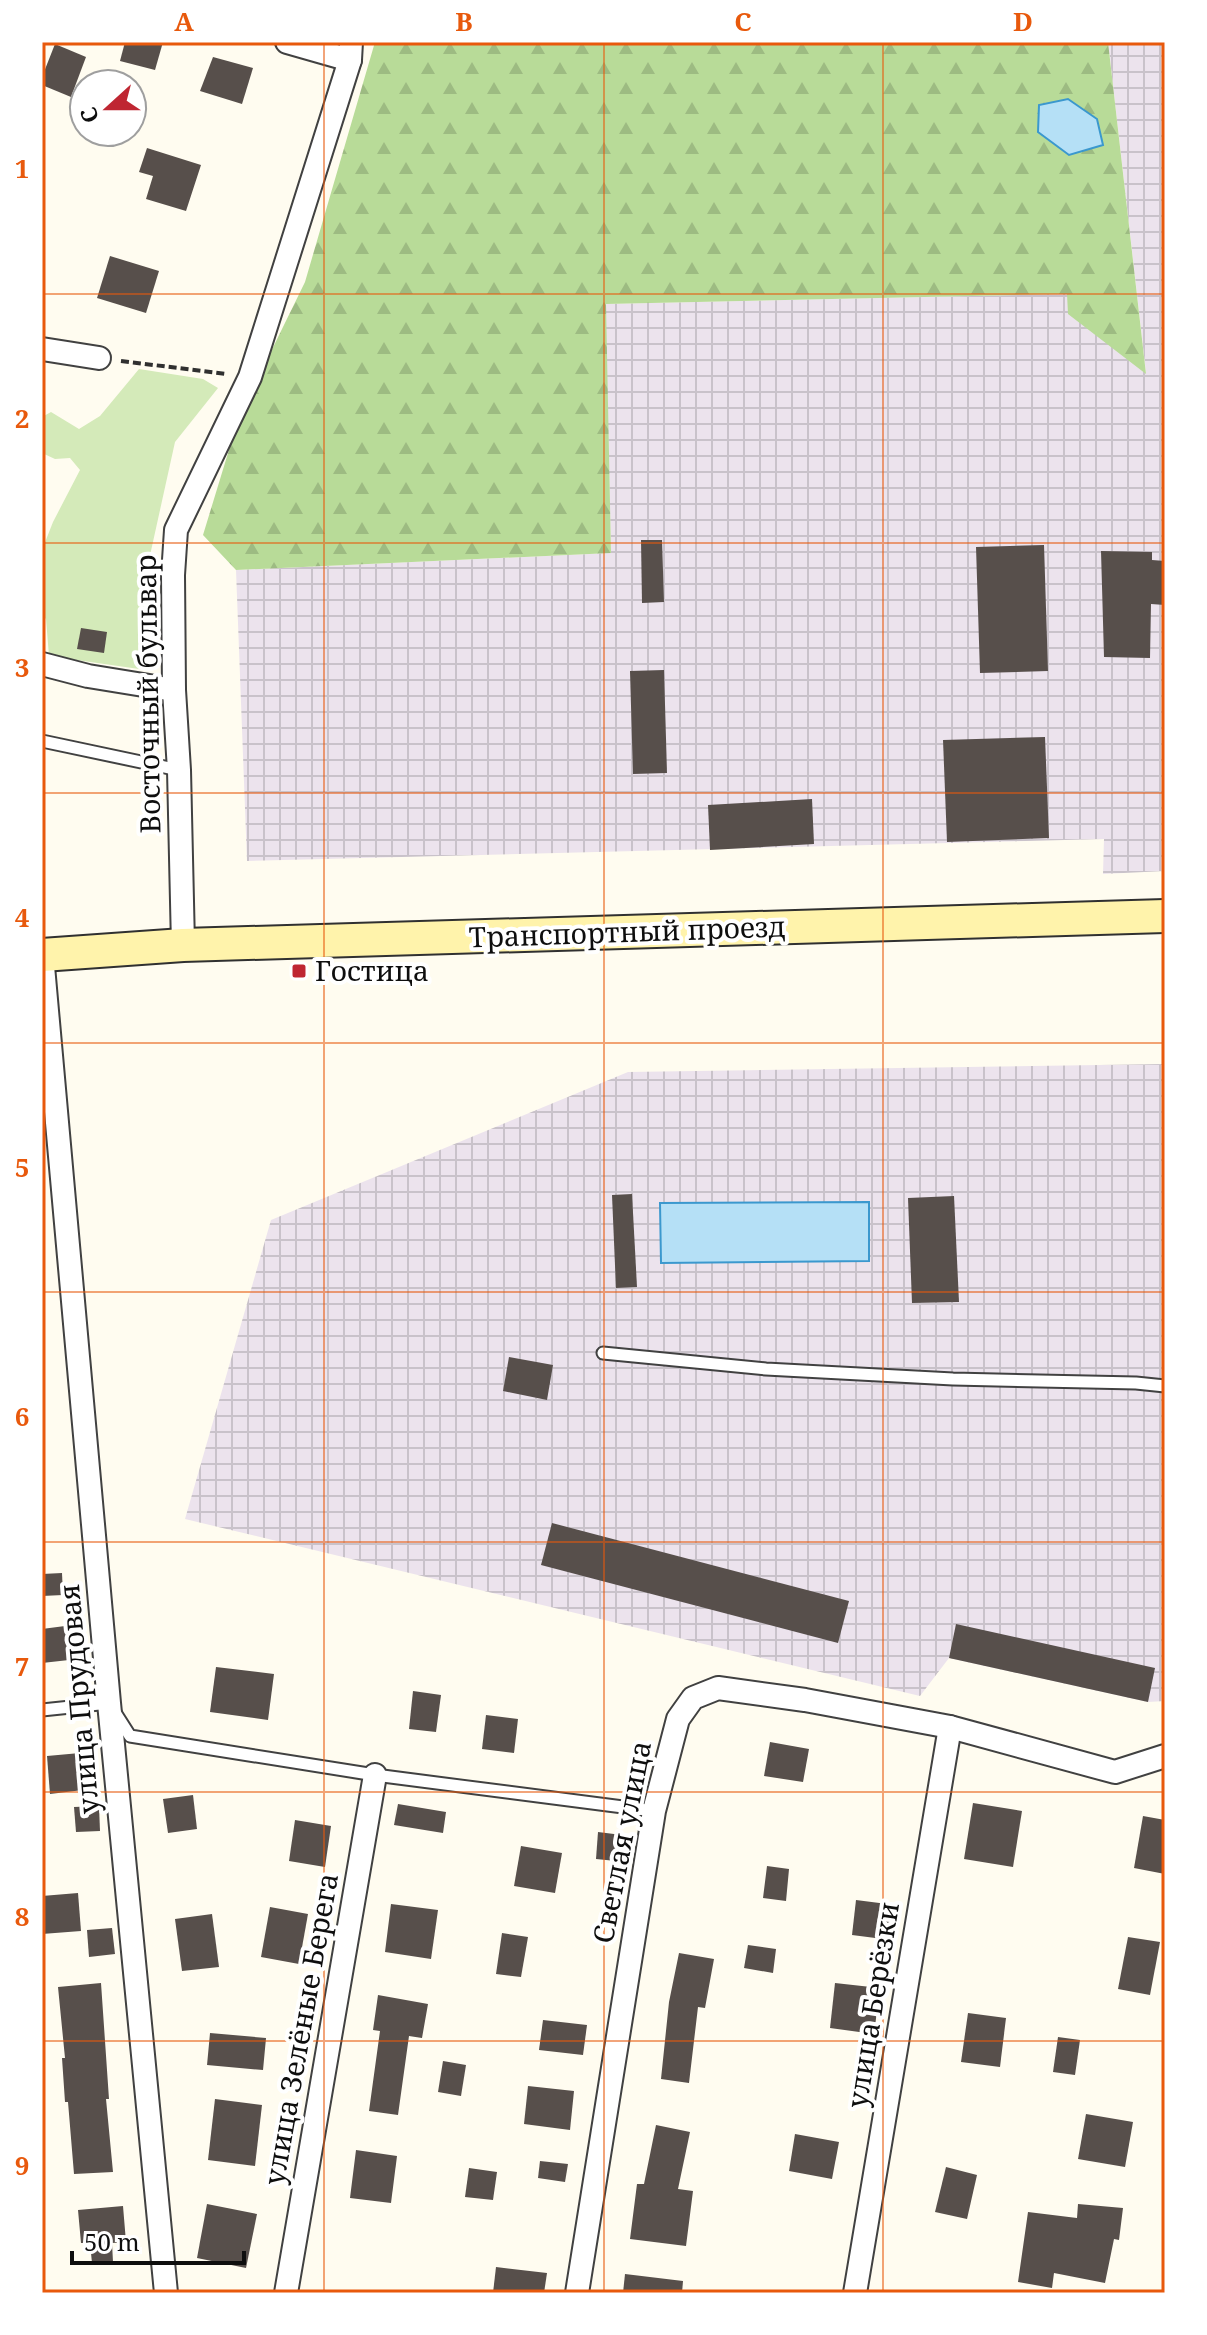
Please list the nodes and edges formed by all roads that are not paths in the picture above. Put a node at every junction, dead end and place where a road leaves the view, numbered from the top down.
1 (287, 42) edge
2 (350, 51) edge
3 (42, 349) edge
4 (99, 358) road end
5 (42, 664) edge
6 (174, 690) junction
7 (42, 741) edge
8 (179, 770) junction
9 (1165, 916) edge
10 (183, 945) junction
11 (42, 955) edge
12 (603, 1353) dead end
13 (1165, 1386) edge
14 (109, 1703) junction
15 (42, 1710) edge
16 (950, 1727) junction
17 (1165, 1756) edge
18 (375, 1775) junction
19 (654, 1811) junction
20 (166, 2293) edge
21 (286, 2293) edge
22 (577, 2293) edge
23 (855, 2293) edge

1 - 2 street
2 - 6 street, Восточный бульвар
3 - 4 street
5 - 6 street
6 - 8 street, Восточный бульвар
7 - 8 lane
8 - 10 street, Восточный бульвар
9 - 10 main road, Транспортный проезд
10 - 11 main road, Транспортный проезд
11 - 14 street, улица Прудовая
12 - 13 lane
14 - 15 lane
14 - 18 lane
14 - 20 street, улица Прудовая
16 - 17 street, Светлая улица
16 - 19 street, Светлая улица
16 - 23 street, улица Берёзки
18 - 19 lane
18 - 21 street, улица Зелёные Берега
19 - 22 street, Светлая улица

